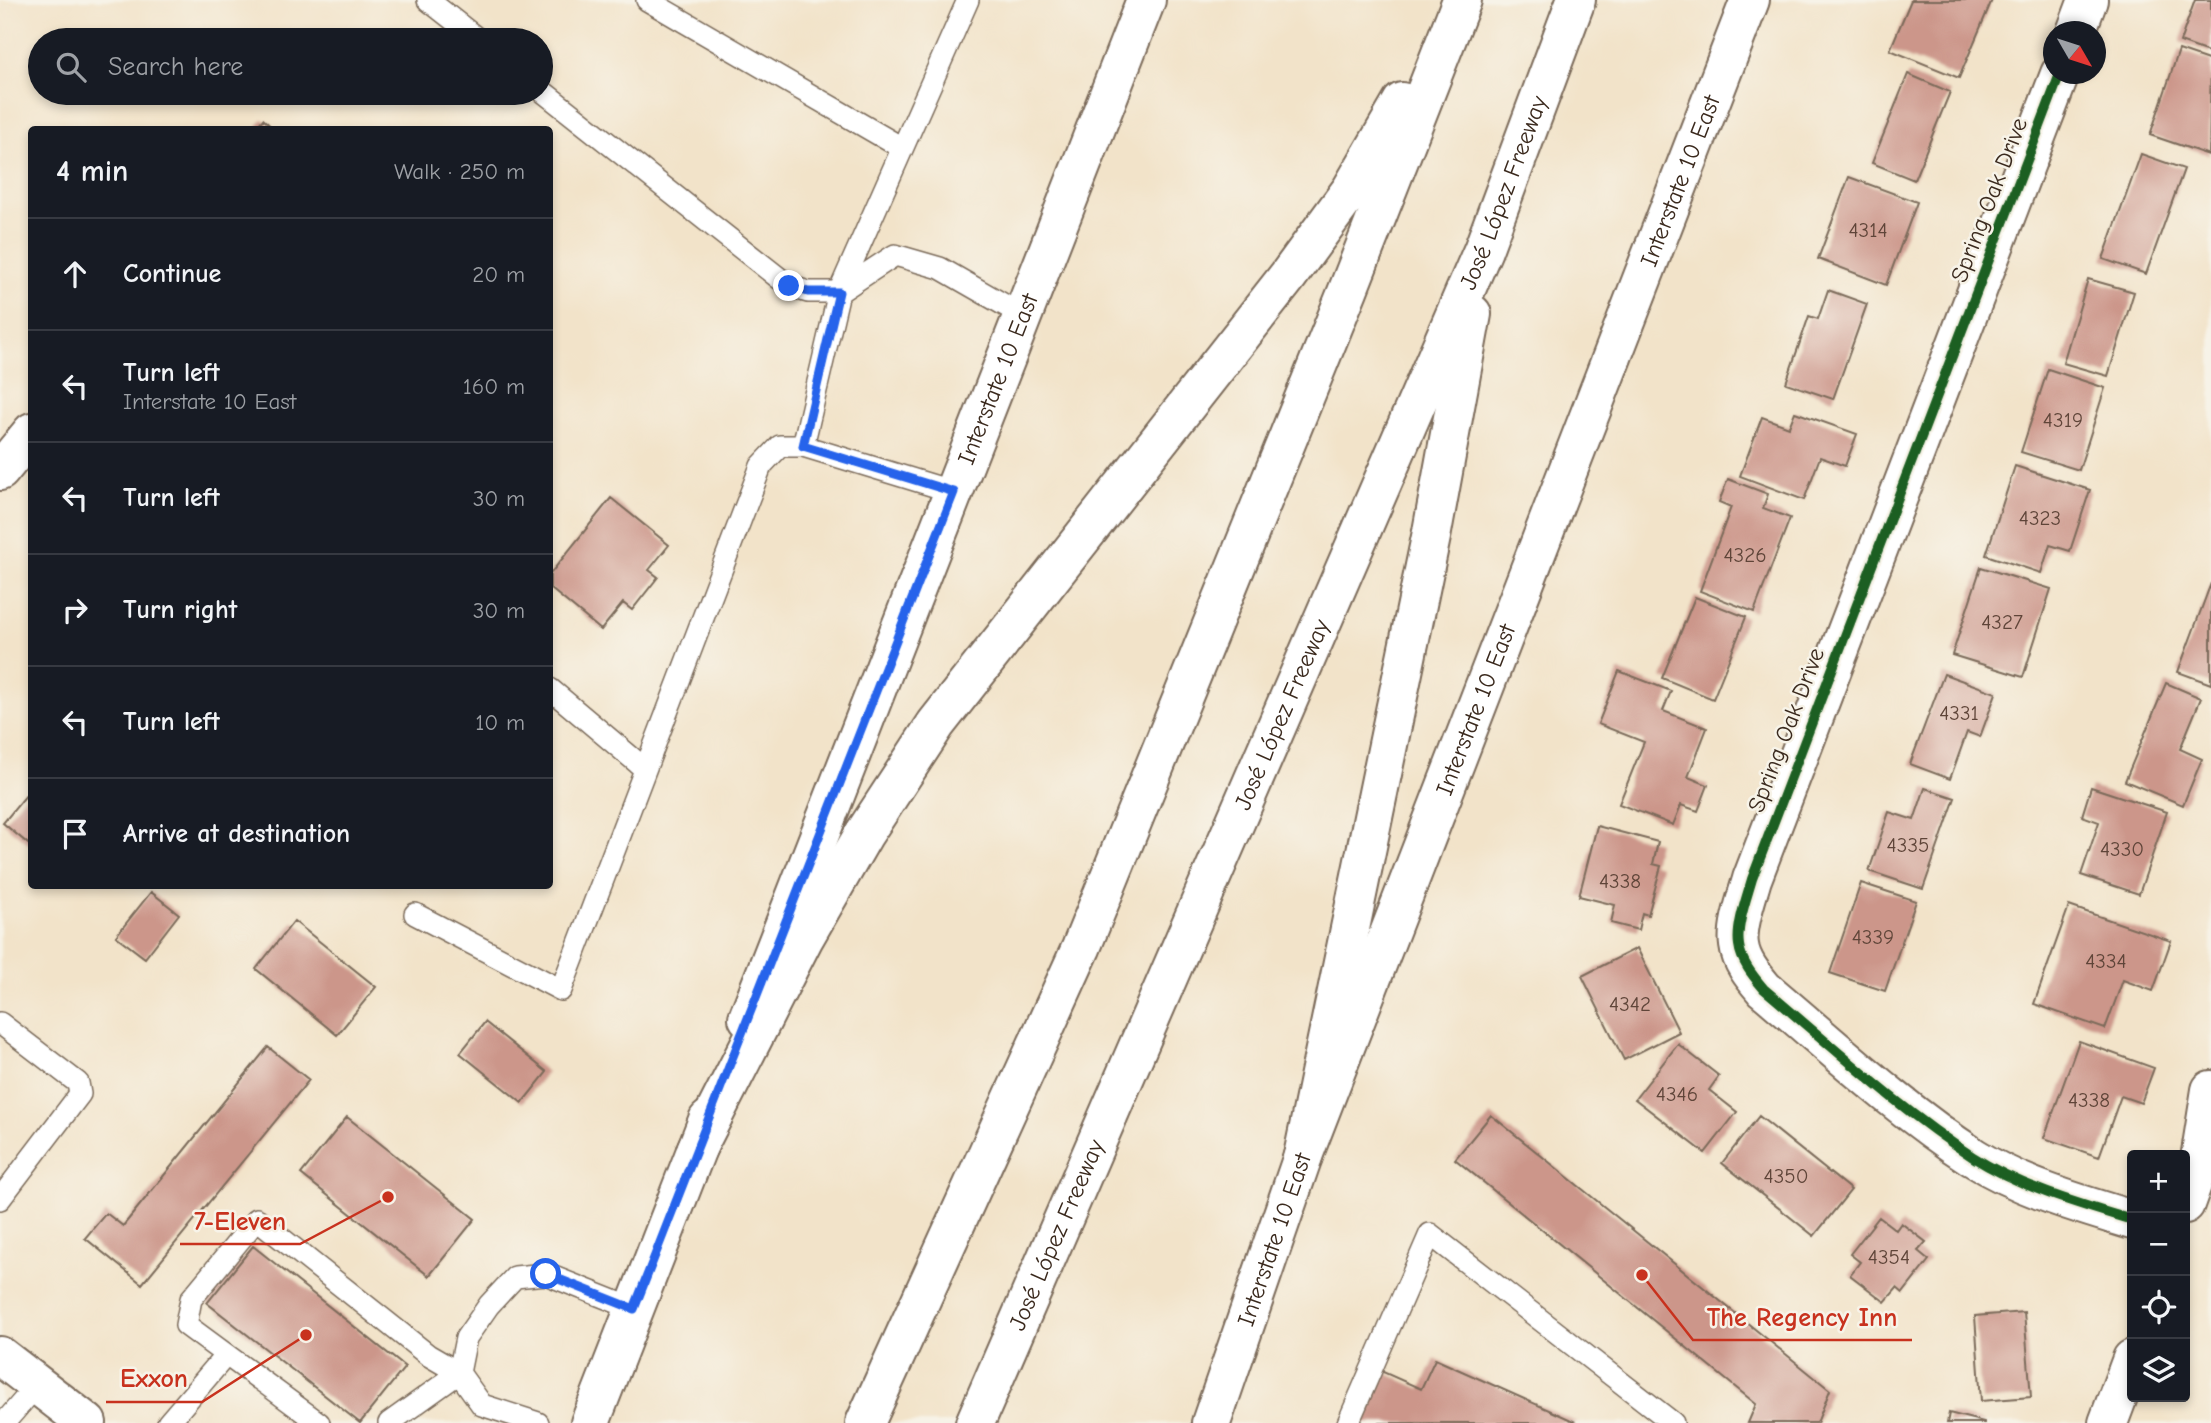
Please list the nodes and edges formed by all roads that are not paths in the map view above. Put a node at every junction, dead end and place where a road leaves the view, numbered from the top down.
1 (428, 0) edge
2 (647, 0) edge
3 (968, 0) edge
4 (1146, 0) edge
5 (1462, 0) edge
6 (1576, 0) edge
7 (1750, 0) edge
8 (2088, 0) edge
9 (2080, 21) edge
10 (464, 28) edge
11 (2056, 84) edge
12 (553, 99) edge
13 (902, 148) junction
14 (1483, 250) junction
15 (839, 292) junction
16 (1023, 315) junction
17 (28, 437) edge
18 (803, 446) junction
19 (0, 471) edge
20 (954, 492) junction
21 (553, 692) edge
22 (645, 769) junction
23 (415, 914) dead end
24 (1, 1027) edge
25 (2211, 1090) edge
26 (696, 1150) junction
27 (1303, 1156) junction
28 (2190, 1190) edge
29 (0, 1199) edge
30 (2127, 1218) edge
31 (634, 1309) junction
32 (226, 1355) junction
33 (0, 1356) edge
34 (2127, 1372) edge
35 (459, 1373) junction
36 (37, 1385) junction
37 (4, 1423) edge
38 (87, 1423) edge
39 (168, 1423) edge
40 (319, 1423) edge
41 (389, 1423) edge
42 (538, 1423) edge
43 (590, 1423) edge
44 (865, 1423) edge
45 (975, 1423) edge
46 (1211, 1423) edge
47 (1348, 1423) edge
48 (1673, 1423) edge
49 (2108, 1423) edge

1 - 10 lane
2 - 13 lane
3 - 13 lane
4 - 16 main road, Interstate 10 East
5 - 26 main road
5 - 44 main road
6 - 14 main road, José López Freeway
7 - 27 main road, Interstate 10 East
8 - 9 main road
11 - 30 main road, Spring Oak Drive
12 - 15 lane
13 - 15 lane
14 - 27 main road
14 - 45 main road, José López Freeway
15 - 16 lane
15 - 18 lane
16 - 20 main road, Interstate 10 East
17 - 19 main road
18 - 20 lane
18 - 22 lane
20 - 26 main road, Interstate 10 East
21 - 22 lane
22 - 23 lane
24 - 29 lane
25 - 28 main road
26 - 31 main road, Interstate 10 East
27 - 46 main road, Interstate 10 East
31 - 35 lane
31 - 43 main road, Interstate 10 East
32 - 35 lane
32 - 39 lane
32 - 40 lane
33 - 36 main road
34 - 49 main road
35 - 41 lane
35 - 42 lane
36 - 37 lane
36 - 38 main road
47 - 48 lane

